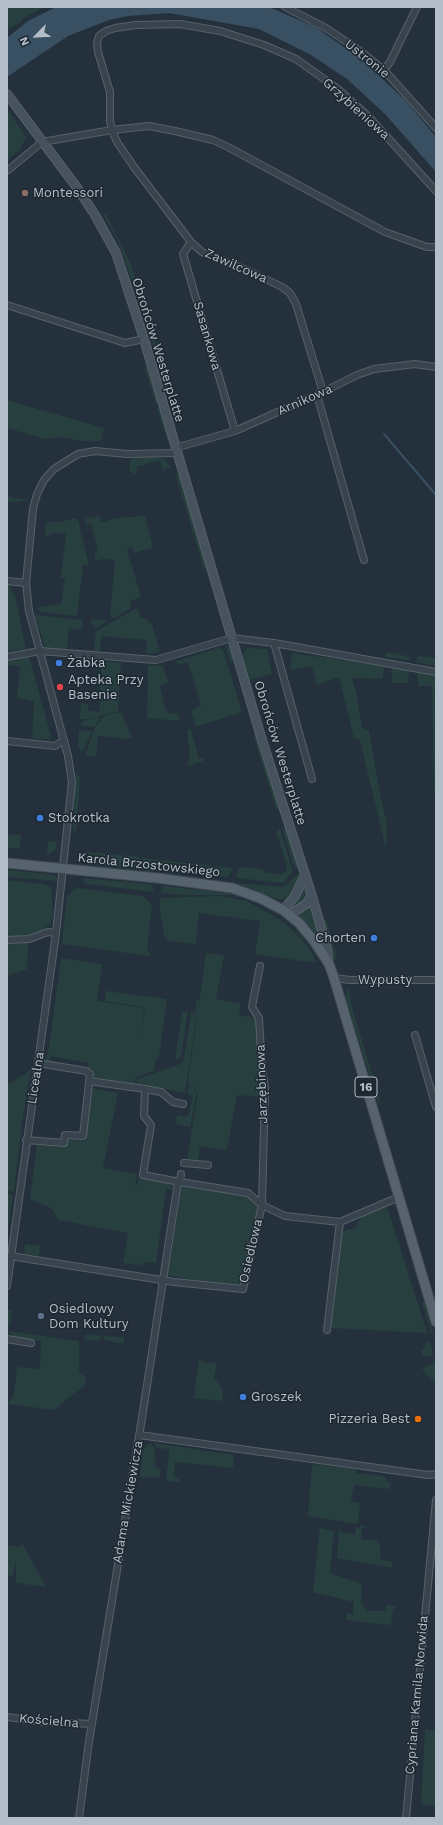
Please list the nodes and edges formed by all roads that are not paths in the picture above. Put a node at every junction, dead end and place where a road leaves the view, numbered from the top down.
1 (285, 7) edge
2 (417, 7) edge
3 (384, 70) junction
4 (7, 94) edge
5 (436, 128) edge
6 (112, 130) junction
7 (42, 142) junction
8 (7, 171) edge
9 (436, 191) edge
10 (191, 242) junction
11 (436, 247) edge
12 (7, 305) edge
13 (144, 339) junction
14 (436, 367) edge
15 (323, 392) junction
16 (317, 395) junction
17 (235, 431) junction
18 (176, 450) junction
19 (364, 560) dead end
20 (7, 581) edge
21 (26, 582) junction
22 (232, 638) junction
23 (274, 643) junction
24 (40, 651) junction
25 (7, 657) edge
26 (436, 672) edge
27 (64, 740) junction
28 (7, 741) edge
29 (312, 779) dead end
30 (7, 863) edge
31 (63, 869) junction
32 (306, 875) junction
33 (312, 896) junction
34 (286, 912) junction
35 (56, 933) junction
36 (7, 940) edge
37 (329, 964) junction
38 (260, 966) dead end
39 (334, 978) junction
40 (436, 980) edge
41 (415, 1035) dead end
42 (38, 1063) junction
43 (89, 1081) junction
44 (145, 1089) junction
45 (183, 1104) dead end
46 (436, 1108) edge
47 (26, 1140) junction
48 (184, 1163) dead end
49 (208, 1165) dead end
50 (136, 1174) dead end
51 (181, 1174) dead end
52 (143, 1175) junction
53 (179, 1182) junction
54 (399, 1197) junction
55 (262, 1205) junction
56 (340, 1222) junction
57 (10, 1256) junction
58 (162, 1279) junction
59 (7, 1286) edge
60 (436, 1322) edge
61 (327, 1330) dead end
62 (7, 1339) edge
63 (32, 1343) dead end
64 (139, 1435) junction
65 (436, 1474) edge
66 (436, 1500) edge
67 (7, 1717) edge
68 (92, 1724) junction
69 (79, 1818) edge
70 (406, 1818) edge

1 - 3 street, Ustronie
2 - 3 street
3 - 5 street, Ustronie
4 - 7 main road, Obrońców Westerplatte
6 - 7 street
6 - 9 street, Grzybieniowa
6 - 10 street, Zawilcowa
6 - 11 street
7 - 8 street
7 - 13 main road, Obrońców Westerplatte
10 - 15 street, Zawilcowa
10 - 17 street, Sasankowa
12 - 13 street
13 - 18 main road, Obrońców Westerplatte
14 - 15 street, Arnikowa
15 - 16 street, Arnikowa
16 - 17 street, Arnikowa
16 - 19 street
17 - 18 street, Arnikowa
18 - 21 street, Arnikowa
18 - 22 main road, Obrońców Westerplatte
20 - 21 street
21 - 24 street, Licealna
22 - 23 street
22 - 24 street
22 - 32 main road, Obrońców Westerplatte
23 - 26 street
23 - 29 street, Obrońców Westerplatte
24 - 25 street
24 - 27 street, Licealna
27 - 28 street
27 - 31 street, Licealna
30 - 31 main road, Karola Brzostowskiego / 16
31 - 34 main road, Karola Brzostowskiego / 16
31 - 35 street, Licealna
32 - 33 main road, Obrońców Westerplatte
32 - 34 main road
33 - 34 main road
33 - 37 main road, Obrońców Westerplatte
34 - 37 main road, 16
35 - 36 street
35 - 42 street, Licealna
37 - 39 main road, 16
38 - 55 street, Jarzębinowa
39 - 40 street, Wypusty
39 - 54 main road, 16
41 - 46 street
42 - 43 street
42 - 47 street, Licealna
43 - 44 street
43 - 47 street
44 - 45 street
44 - 52 street
47 - 57 street, Licealna
48 - 49 street
50 - 52 street
51 - 53 street
52 - 53 street
53 - 55 street
53 - 58 street
54 - 56 street
54 - 60 main road, 16
55 - 56 street
55 - 58 street, Osiedlowa
56 - 61 street
57 - 58 street, Osiedlowa
57 - 59 street, Licealna
58 - 64 street
62 - 63 street
64 - 65 street, Adama Mickiewicza
64 - 68 street, Adama Mickiewicza
66 - 70 street, Cypriana Kamila Norwida
67 - 68 street, Kościelna
68 - 69 street, Adama Mickiewicza

